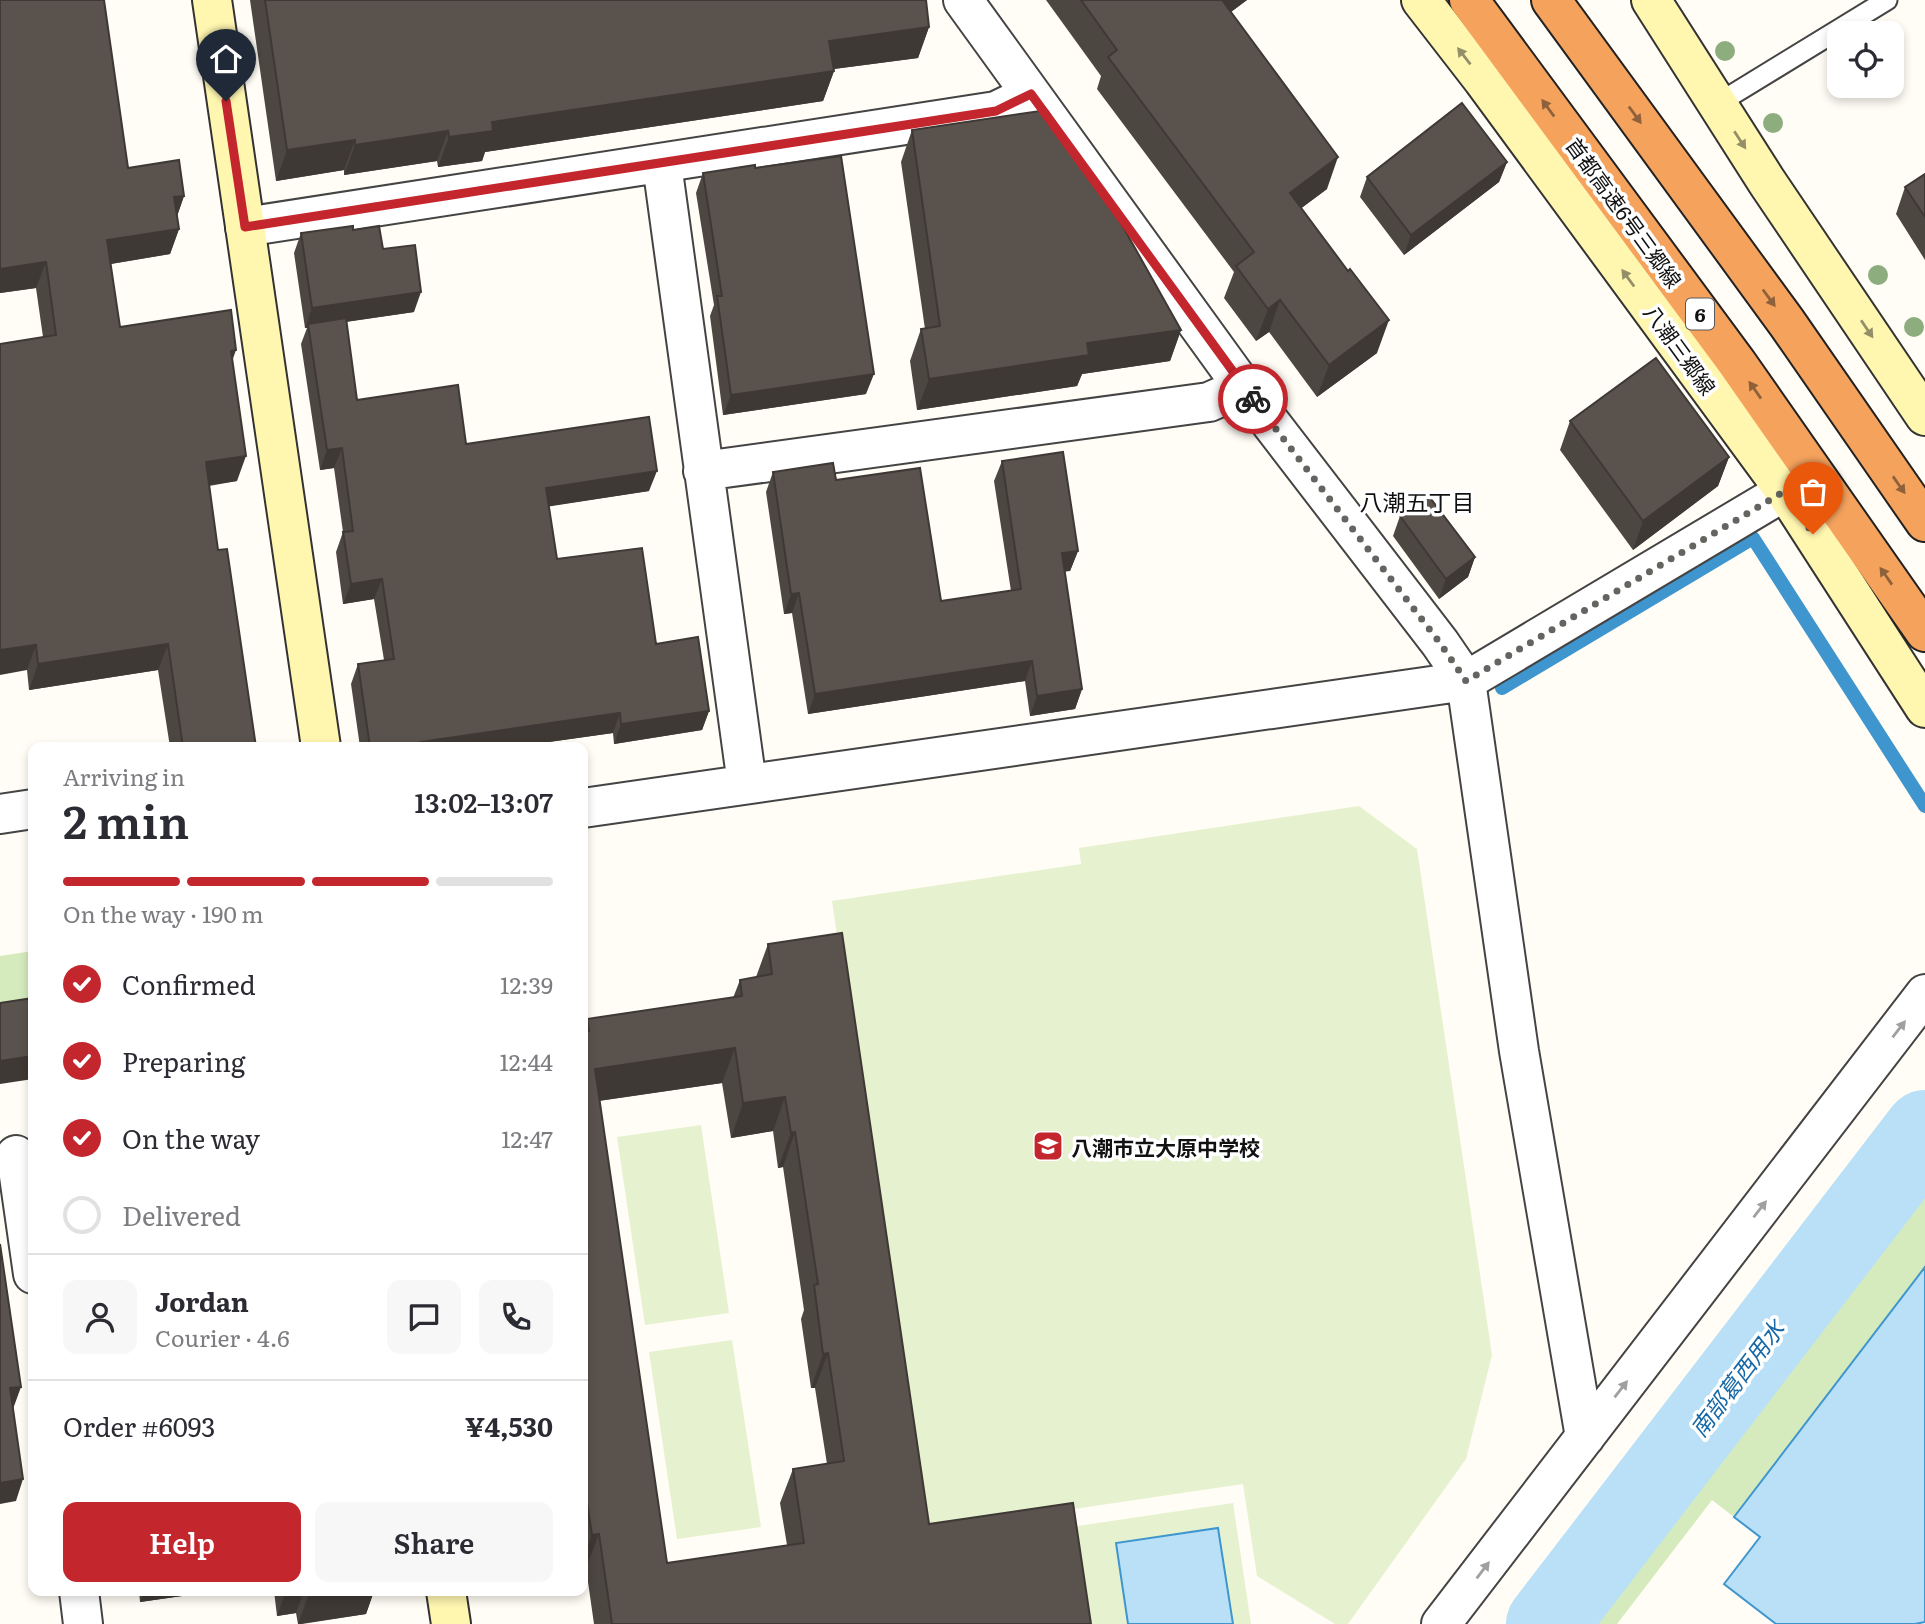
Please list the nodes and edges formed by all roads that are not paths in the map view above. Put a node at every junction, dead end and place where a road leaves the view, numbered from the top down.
1 (212, 0) edge
2 (963, 0) edge
3 (1421, 0) edge
4 (1469, 0) edge
5 (1551, 0) edge
6 (1651, 0) edge
7 (1887, 0) edge
8 (1031, 94) junction
9 (1717, 104) junction
10 (662, 164) junction
11 (245, 227) junction
12 (1243, 387) junction
13 (1925, 415) edge
14 (703, 471) junction
15 (1785, 491) junction
16 (1925, 522) edge
17 (1925, 632) edge
18 (1466, 681) junction
19 (1925, 708) edge
20 (320, 742) edge
21 (747, 784) junction
22 (588, 807) edge
23 (28, 810) edge
24 (0, 814) edge
25 (1925, 994) edge
26 (16, 1155) edge
27 (28, 1239) edge
28 (1584, 1437) junction
29 (80, 1596) edge
30 (83, 1624) edge
31 (1441, 1624) edge

1 - 11 main road
2 - 8 street
15 -> 3 main road, 八潮三郷線
17 -> 4 highway, 首都高速6号三郷線 / 6
5 -> 16 highway
6 - 9 main road
7 - 9 lane
8 - 10 street
8 - 12 street
9 -> 13 main road
10 - 11 street
10 - 14 street
11 - 20 main road
12 - 14 street
12 - 18 street
14 - 21 street
15 - 18 street
15 - 19 main road, 八潮三郷線
18 - 21 street
18 - 28 street
21 - 22 street
23 - 24 street
28 -> 25 street
26 - 27 street
31 -> 28 street
29 - 30 street

